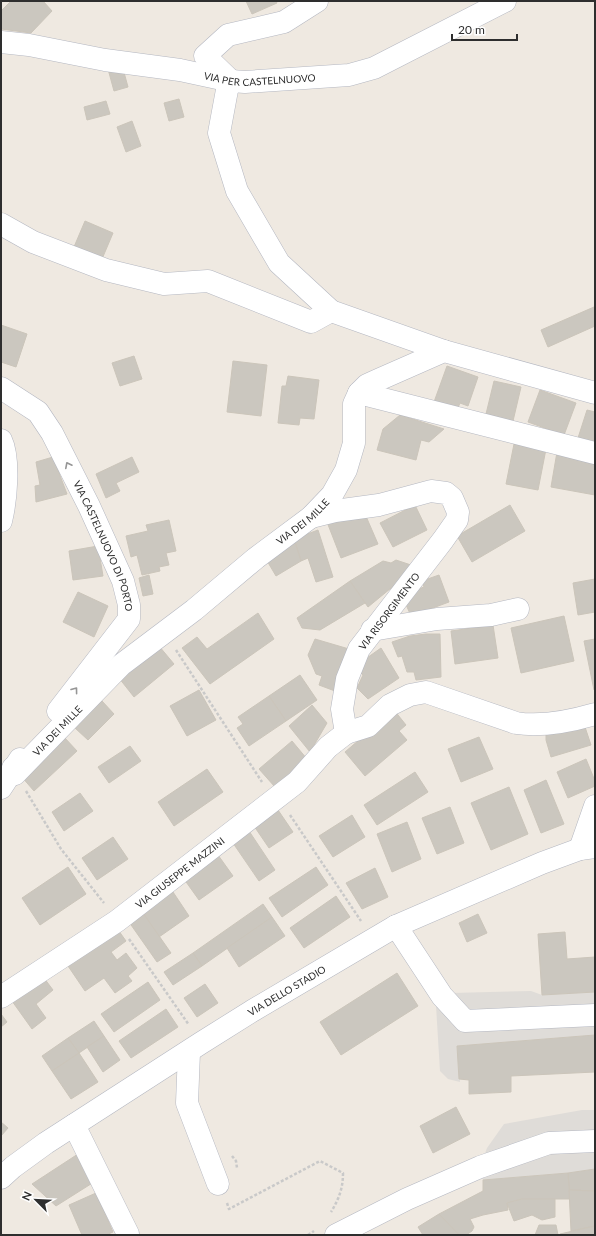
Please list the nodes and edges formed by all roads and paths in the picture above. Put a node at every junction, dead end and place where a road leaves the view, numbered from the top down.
1 (317, 1) edge
2 (505, 1) edge
3 (1, 42) edge
4 (230, 81) junction
5 (1, 224) edge
6 (331, 311) junction
7 (444, 350) junction
8 (1, 388) edge
9 (360, 393) junction
10 (595, 393) edge
11 (1, 440) edge
12 (595, 453) edge
13 (311, 518) junction
14 (1, 522) edge
15 (518, 609) dead end
16 (372, 630) junction
17 (595, 714) edge
18 (346, 733) junction
19 (13, 768) junction
20 (1, 788) edge
21 (595, 806) edge
22 (588, 848) edge
23 (396, 926) junction
24 (1, 997) edge
25 (595, 1015) edge
26 (189, 1052) junction
27 (74, 1125) junction
28 (595, 1141) edge
29 (1, 1178) edge
30 (222, 1181) junction
31 (327, 1227) edge
32 (128, 1234) edge
33 (308, 1235) edge

1 - 4 street
2 - 4 street, VIA PER CASTELNUOVO
3 - 4 street, VIA PER CASTELNUOVO
4 - 6 street
5 - 6 street
6 - 7 street
7 - 9 street
7 - 10 street
19 -> 8 street, VIA CASTELNUOVO DI PORTO
9 - 12 street
9 - 13 street, VIA DEI MILLE
11 - 14 street
13 - 16 street, VIA RISORGIMENTO
13 - 19 street, VIA DEI MILLE
15 - 16 street
16 - 18 street, VIA RISORGIMENTO
17 - 18 street
18 - 24 street, VIA GIUSEPPE MAZZINI
19 - 20 street, VIA CASTELNUOVO DI PORTO
21 - 22 street
22 - 23 street, VIA DELLO STADIO
23 - 25 street
23 - 26 street, VIA DELLO STADIO
26 - 27 street, VIA DELLO STADIO
26 - 30 street
27 - 29 street, VIA DELLO STADIO
27 - 32 street
28 - 31 street
30 - 30 path
30 - 31 path
31 - 33 path

